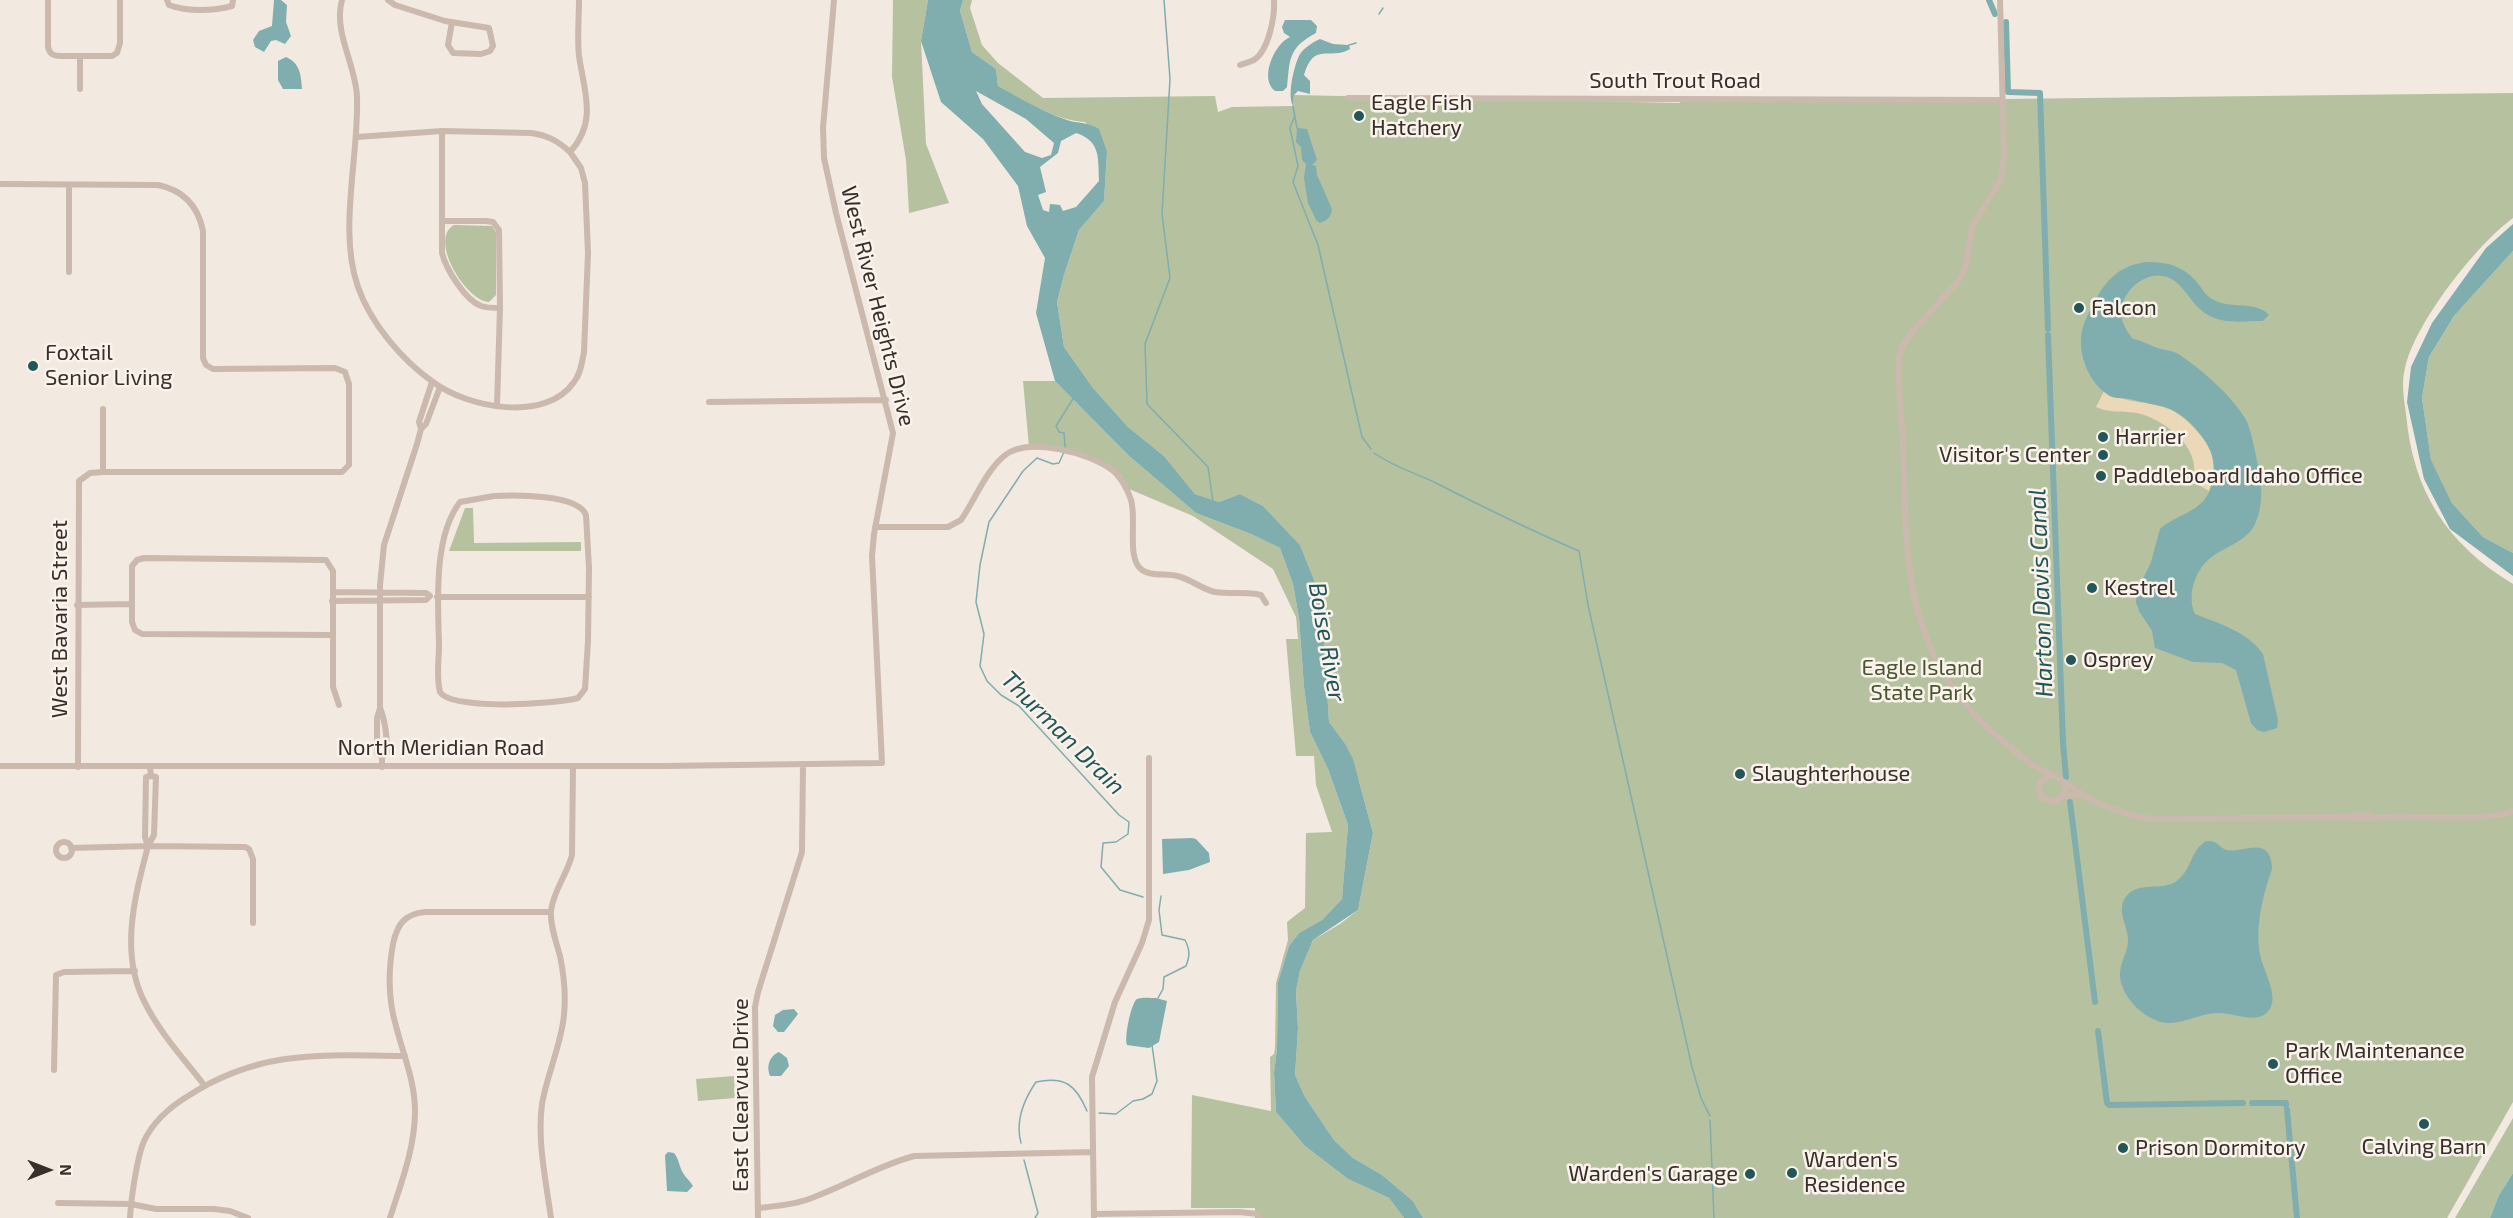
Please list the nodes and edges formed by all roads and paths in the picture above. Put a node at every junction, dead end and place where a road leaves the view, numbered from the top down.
1 (48, 0) edge
2 (120, 0) edge
3 (342, 0) edge
4 (388, 0) edge
5 (579, 0) edge
6 (834, 0) edge
7 (1274, 0) edge
8 (2000, 0) edge
9 (168, 3) edge
10 (232, 3) edge
11 (452, 22) junction
12 (80, 56) junction
13 (1240, 65) dead end
14 (81, 89) dead end
15 (1348, 98) dead end
16 (2001, 100) junction
17 (442, 131) junction
18 (357, 137) junction
19 (570, 152) junction
20 (0, 184) edge
21 (69, 185) junction
22 (442, 221) junction
23 (69, 272) dead end
24 (500, 308) junction
25 (432, 382) junction
26 (440, 387) junction
27 (886, 400) junction
28 (709, 402) dead end
29 (497, 406) junction
30 (103, 409) dead end
31 (421, 429) junction
32 (103, 472) junction
33 (875, 527) junction
34 (333, 592) junction
35 (380, 592) junction
36 (430, 596) junction
37 (438, 597) junction
38 (589, 597) junction
39 (332, 601) junction
40 (380, 601) junction
41 (1266, 603) dead end
42 (131, 604) junction
43 (77, 605) junction
44 (332, 635) junction
45 (339, 705) dead end
46 (380, 708) junction
47 (382, 757) junction
48 (1149, 758) dead end
49 (882, 763) joint
50 (803, 764) junction
51 (2032, 765) junction
52 (0, 766) edge
53 (573, 766) junction
54 (78, 767) junction
55 (382, 767) junction
56 (150, 768) junction
57 (2052, 775) junction
58 (2063, 782) junction
59 (2039, 785) junction
60 (2085, 795) junction
61 (2063, 796) junction
62 (2513, 811) edge
63 (148, 846) junction
64 (71, 848) dead end
65 (551, 912) junction
66 (254, 923) dead end
67 (135, 971) junction
68 (405, 1056) junction
69 (54, 1070) dead end
70 (204, 1085) junction
71 (1093, 1152) junction
72 (58, 1203) dead end
73 (131, 1204) junction
74 (758, 1208) junction
75 (1094, 1216) edge
76 (130, 1218) edge
77 (248, 1218) edge
78 (390, 1218) edge
79 (551, 1218) edge
80 (758, 1218) edge
81 (1260, 1218) edge

1 - 12 street
2 - 12 street
3 - 18 street
4 - 11 street
5 - 19 street
6 - 27 street, West River Heights Drive
7 - 13 street
8 - 16 street
9 - 10 street
11 - 11 street
12 - 14 street
15 - 16 street, South Trout Road
16 - 51 street
17 - 18 street
17 - 19 street
17 - 22 street
18 - 25 street
19 - 29 street
20 - 21 street
21 - 23 street
21 - 32 street
22 - 24 street
22 - 24 street
24 - 29 street
25 - 26 street
25 - 31 street
26 - 29 street
26 - 31 street
27 - 28 street
27 - 33 street, West River Heights Drive
30 - 32 street
31 - 35 street
32 - 43 street, West Bavaria Street
33 - 41 street
33 - 49 street, West River Heights Drive
34 - 35 street
34 - 39 street
34 - 42 street
35 - 36 street
35 - 40 street
36 - 37 street
36 - 40 street
37 - 38 street
37 - 38 street
37 - 38 street
39 - 40 street
39 - 44 street
40 - 46 street
42 - 43 street
42 - 44 street
43 - 54 street, West Bavaria Street
44 - 45 street
46 - 47 street
46 - 47 street
47 - 55 street
48 - 71 street
49 - 50 street, North Meridian Road
50 - 53 street, North Meridian Road
50 - 74 street, East Clearvue Drive
51 - 57 street
51 - 59 street
52 - 54 street, North Meridian Road
53 - 55 street, North Meridian Road
53 - 65 street
54 - 56 street, North Meridian Road
55 - 56 street, North Meridian Road
56 - 63 street
57 - 58 street
57 - 59 street
58 - 60 street
58 - 61 street
59 - 61 street
60 - 61 street
60 - 62 street
63 - 64 street
63 - 66 street
63 - 67 street
65 - 68 street
65 - 79 street
67 - 69 street
67 - 70 street
68 - 70 street
68 - 78 street
70 - 73 street
71 - 74 street
71 - 75 street
72 - 73 street
73 - 76 street
73 - 77 street
74 - 80 street, East Clearvue Drive
75 - 81 street

